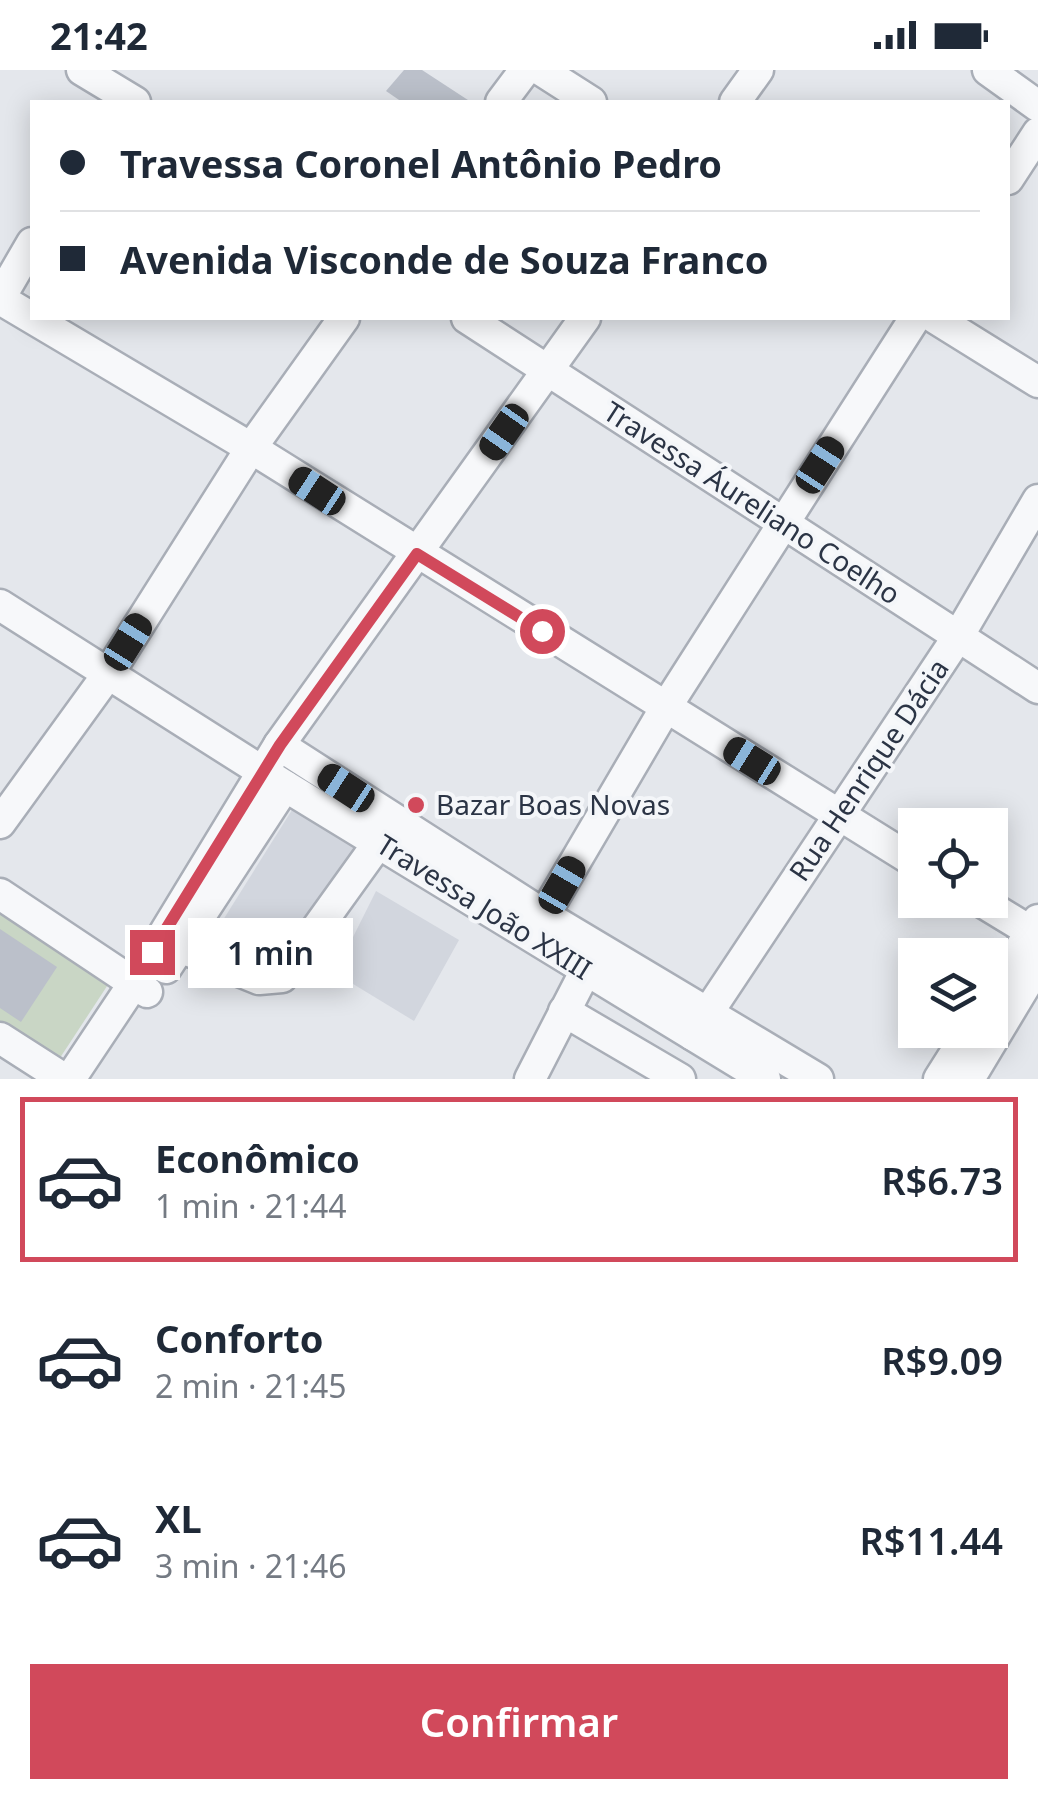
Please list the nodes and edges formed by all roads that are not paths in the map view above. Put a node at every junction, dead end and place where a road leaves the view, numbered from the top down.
1 (82, 70) edge
2 (525, 70) edge
3 (541, 70) edge
4 (758, 70) edge
5 (988, 70) edge
6 (127, 92) edge
7 (502, 100) edge
8 (588, 100) edge
9 (736, 100) edge
10 (1038, 106) edge
11 (1038, 133) edge
12 (1010, 176) edge
13 (30, 246) edge
14 (0, 298) edge
15 (30, 316) edge
16 (37, 320) edge
17 (343, 320) edge
18 (470, 320) edge
19 (583, 320) edge
20 (915, 320) edge
21 (938, 320) edge
22 (547, 370) junction
23 (1038, 382) edge
24 (251, 448) junction
25 (1038, 500) edge
26 (782, 524) junction
27 (417, 554) junction
28 (0, 606) edge
29 (959, 635) junction
30 (108, 674) junction
31 (1038, 688) edge
32 (666, 707) junction
33 (276, 767) junction
34 (838, 816) junction
35 (0, 824) edge
36 (379, 842) junction
37 (898, 852) edge
38 (0, 894) edge
39 (544, 914) junction
40 (1008, 915) edge
41 (1036, 929) edge
42 (180, 947) junction
43 (1038, 964) edge
44 (586, 970) junction
45 (1008, 970) edge
46 (142, 988) junction
47 (564, 1011) junction
48 (701, 1024) junction
49 (0, 1038) edge
50 (959, 1048) edge
51 (728, 1069) edge
52 (67, 1079) edge
53 (93, 1079) edge
54 (530, 1079) edge
55 (680, 1079) edge
56 (765, 1079) edge
57 (818, 1079) edge
58 (940, 1079) edge
59 (969, 1079) edge

1 - 6 street
2 - 7 street
3 - 8 street
4 - 9 street
5 - 10 street
11 - 12 street
13 - 14 street
14 - 15 street
16 - 24 street
17 - 24 street
18 - 22 street, Travessa Áureliano Coelho
19 - 22 street
20 - 26 street
21 - 23 street
22 - 26 street, Travessa Áureliano Coelho
22 - 27 street
24 - 27 street
24 - 30 street
25 - 29 street, Rua Henrique Dácia
26 - 29 street, Travessa Áureliano Coelho
26 - 32 street
27 - 32 street
27 - 33 street
28 - 30 street, Travessa João XXIII
29 - 31 street, Travessa Áureliano Coelho
29 - 34 street, Rua Henrique Dácia
30 - 33 street, Travessa João XXIII
30 - 35 street
32 - 34 street
32 - 39 street
33 - 36 street, Travessa João XXIII
33 - 39 street, Travessa João XXIII
33 - 42 street
33 - 46 street
34 - 37 street
34 - 48 street, Rua Henrique Dácia
36 - 42 street
36 - 44 street, Travessa João XXIII
38 - 46 street
39 - 48 street, Travessa João XXIII
40 - 41 street
41 - 45 street
42 - 46 street
43 - 59 street
44 - 47 street
44 - 48 street, Travessa João XXIII
46 - 52 street
46 - 53 street
47 - 54 street
47 - 55 street
48 - 51 street, Travessa João XXIII
48 - 57 street, Travessa João XXIII
49 - 52 street
50 - 58 street
51 - 56 street, Travessa João XXIII

